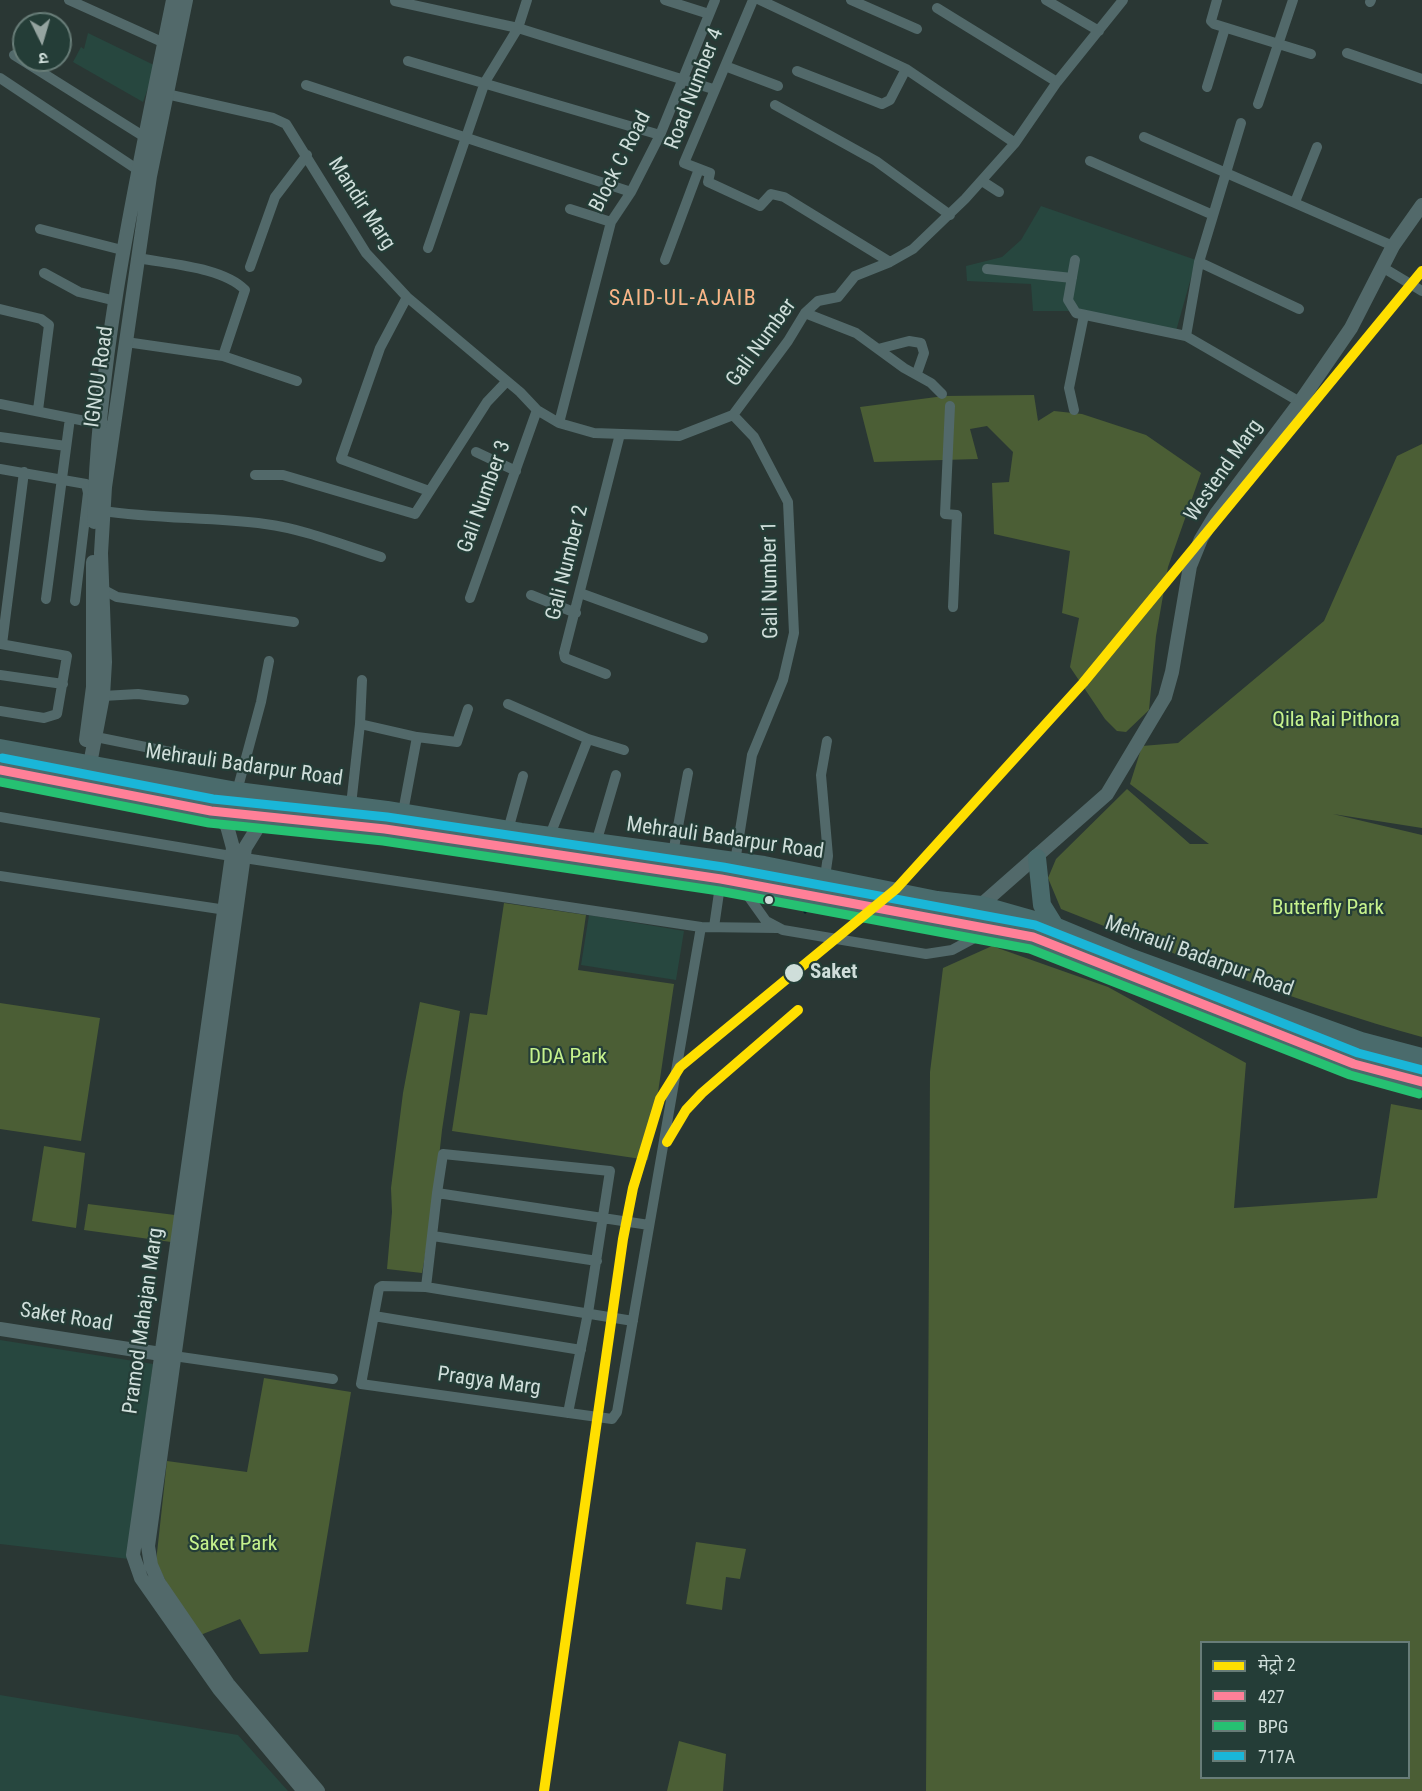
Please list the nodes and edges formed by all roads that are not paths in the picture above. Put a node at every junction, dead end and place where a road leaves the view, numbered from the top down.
1 (69, 0) edge
2 (173, 0) edge
3 (186, 0) edge
4 (527, 0) edge
5 (665, 0) edge
6 (715, 0) edge
7 (753, 0) edge
8 (760, 0) edge
9 (851, 0) edge
10 (1046, 0) edge
11 (1112, 0) edge
12 (1123, 0) edge
13 (1217, 0) edge
14 (1293, 0) edge
15 (395, 1) edge
16 (937, 8) dead end
17 (1114, 12) junction
18 (709, 14) junction
19 (518, 28) junction
20 (1225, 28) junction
21 (917, 29) dead end
22 (1099, 31) junction
23 (1279, 44) junction
24 (170, 46) junction
25 (1347, 53) dead end
26 (1311, 54) dead end
27 (408, 61) dead end
28 (725, 66) junction
29 (906, 69) junction
30 (796, 71) dead end
31 (40, 72) edge
32 (0, 78) edge
33 (681, 79) junction
34 (1422, 79) edge
35 (485, 82) junction
36 (1057, 82) junction
37 (306, 86) dead end
38 (778, 86) dead end
39 (1207, 87) dead end
40 (713, 89) junction
41 (155, 90) junction
42 (169, 95) junction
43 (1258, 104) dead end
44 (775, 105) dead end
45 (1241, 123) dead end
46 (660, 135) junction
47 (143, 136) junction
48 (1144, 137) dead end
49 (465, 138) junction
50 (1015, 143) junction
51 (1317, 147) dead end
52 (307, 155) junction
53 (1090, 161) dead end
54 (699, 169) junction
55 (138, 170) junction
56 (1225, 174) junction
57 (982, 181) junction
58 (631, 192) junction
59 (999, 192) dead end
60 (1295, 202) junction
61 (1422, 205) edge
62 (570, 209) dead end
63 (950, 215) junction
64 (1213, 215) junction
65 (611, 222) junction
66 (40, 229) dead end
67 (1393, 246) junction
68 (428, 248) dead end
69 (122, 249) junction
70 (138, 258) junction
71 (665, 260) dead end
72 (1075, 260) dead end
73 (890, 262) junction
74 (1199, 262) junction
75 (250, 267) dead end
76 (1382, 267) junction
77 (987, 269) dead end
78 (44, 273) dead end
79 (1071, 278) junction
80 (1422, 291) edge
81 (407, 297) junction
82 (116, 301) junction
83 (0, 309) edge
84 (1299, 309) dead end
85 (805, 313) junction
86 (1084, 315) junction
87 (1186, 336) junction
88 (126, 342) junction
89 (878, 349) junction
90 (223, 357) junction
91 (917, 373) junction
92 (297, 381) dead end
93 (507, 381) junction
94 (942, 394) dead end
95 (1300, 402) junction
96 (0, 404) edge
97 (950, 406) dead end
98 (38, 410) junction
99 (537, 410) junction
100 (1074, 410) dead end
101 (733, 415) junction
102 (70, 418) junction
103 (558, 423) junction
104 (99, 424) junction
105 (114, 427) junction
106 (620, 434) junction
107 (0, 437) edge
108 (66, 446) junction
109 (476, 452) dead end
110 (0, 469) edge
111 (516, 471) junction
112 (24, 472) junction
113 (255, 476) dead end
114 (62, 479) junction
115 (429, 490) junction
116 (103, 511) junction
117 (381, 557) dead end
118 (102, 589) junction
119 (580, 594) junction
120 (531, 595) dead end
121 (470, 598) dead end
122 (46, 599) dead end
123 (75, 601) dead end
124 (953, 607) dead end
125 (576, 613) junction
126 (294, 622) dead end
127 (703, 638) dead end
128 (1, 644) edge
129 (269, 660) dead end
130 (606, 674) dead end
131 (0, 675) edge
132 (362, 680) dead end
133 (63, 684) junction
134 (103, 696) junction
135 (184, 700) dead end
136 (508, 704) dead end
137 (468, 709) dead end
138 (0, 711) edge
139 (360, 724) junction
140 (96, 737) junction
141 (417, 737) junction
142 (588, 740) junction
143 (827, 741) dead end
144 (0, 748) edge
145 (624, 750) dead end
146 (195, 757) dead end
147 (86, 763) junction
148 (0, 770) edge
149 (688, 773) dead end
150 (616, 775) dead end
151 (523, 776) dead end
152 (237, 791) junction
153 (351, 805) junction
154 (211, 811) junction
155 (403, 812) junction
156 (0, 817) edge
157 (271, 818) junction
158 (508, 830) junction
159 (549, 836) junction
160 (596, 843) junction
161 (673, 853) junction
162 (544, 855) junction
163 (238, 856) junction
164 (1037, 858) junction
165 (735, 862) junction
166 (0, 876) edge
167 (825, 877) junction
168 (730, 881) junction
169 (981, 905) junction
170 (226, 910) junction
171 (1055, 926) junction
172 (701, 927) junction
173 (714, 927) junction
174 (777, 928) junction
175 (991, 929) junction
176 (220, 996) junction
177 (1422, 1057) edge
178 (1422, 1082) edge
179 (437, 1193) junction
180 (603, 1217) junction
181 (649, 1225) junction
182 (433, 1236) junction
183 (597, 1261) junction
184 (426, 1287) junction
185 (588, 1313) junction
186 (374, 1316) junction
187 (633, 1321) junction
188 (0, 1329) edge
189 (581, 1350) junction
190 (167, 1355) junction
191 (333, 1379) dead end
192 (568, 1413) junction
193 (304, 1791) edge
194 (318, 1791) edge

1 - 24 street
2 - 24 street, IGNOU Road
3 - 24 street, IGNOU Road
4 - 19 street
5 - 18 street
6 - 18 street, Block C Road
7 - 28 street, Road Number 4
8 - 29 street
9 - 21 street
10 - 22 street
11 - 17 street
12 - 17 street, Gali Number
13 - 20 street
14 - 23 street
15 - 19 street
16 - 36 street
17 - 22 street, Gali Number
18 - 33 street, Block C Road
19 - 33 street
19 - 35 street
20 - 23 street
20 - 39 street
22 - 36 street, Gali Number
23 - 26 street
23 - 43 street
24 - 41 street, IGNOU Road
24 - 42 street, IGNOU Road
25 - 34 street
27 - 35 street
28 - 38 street
28 - 40 street, Road Number 4
29 - 30 street
29 - 50 street
31 - 47 street
32 - 55 street
33 - 40 street
33 - 46 street, Block C Road
35 - 46 street
35 - 49 street
36 - 50 street, Gali Number
37 - 49 street
40 - 54 street, Road Number 4
41 - 42 street, Mandir Marg
41 - 47 street, IGNOU Road
42 - 52 street, Mandir Marg
42 - 70 street, IGNOU Road
44 - 63 street
45 - 56 street
46 - 58 street, Block C Road
47 - 55 street, IGNOU Road
48 - 56 street
49 - 58 street
49 - 68 street
50 - 57 street, Gali Number
51 - 60 street
52 - 75 street
52 - 81 street, Mandir Marg
53 - 64 street
54 - 71 street
54 - 73 street, Road Number 4
55 - 69 street, IGNOU Road
56 - 60 street
56 - 64 street
57 - 59 street
57 - 63 street, Gali Number
58 - 65 street, Block C Road
60 - 67 street
61 - 67 street, Westend Marg
62 - 65 street
63 - 73 street, Gali Number
64 - 74 street
65 - 103 street, Block C Road
66 - 69 street
67 - 76 street, Westend Marg
69 - 82 street, IGNOU Road
70 - 88 street, IGNOU Road
70 - 90 street
72 - 79 street
73 - 85 street, Gali Number
74 - 84 street
74 - 87 street
76 - 80 street
76 - 95 street, Westend Marg
77 - 79 street
78 - 82 street
79 - 86 street
81 - 93 street, Mandir Marg
81 - 115 street
82 - 104 street, IGNOU Road
83 - 98 street
85 - 89 street
85 - 101 street, Gali Number
86 - 87 street
86 - 100 street
87 - 95 street
88 - 90 street
88 - 105 street, IGNOU Road
89 - 91 street
89 - 91 street
90 - 92 street
91 - 94 street
93 - 99 street, Mandir Marg
93 - 115 street
95 - 164 street, Westend Marg
96 - 98 street
97 - 124 street
98 - 102 street
99 - 103 street, Mandir Marg
99 - 111 street, Gali Number 3
101 - 106 street, Gali Number
101 - 165 street, Gali Number 1
102 - 104 street
102 - 108 street
103 - 106 street, Gali Number
104 - 105 street
104 - 147 street, IGNOU Road
105 - 116 street, IGNOU Road
106 - 119 street, Gali Number 2
107 - 108 street
108 - 114 street
109 - 111 street
110 - 112 street
111 - 121 street, Gali Number 3
112 - 114 street
112 - 128 street
113 - 115 street
114 - 122 street
114 - 123 street
116 - 117 street
116 - 118 street, IGNOU Road
118 - 126 street
118 - 134 street, IGNOU Road
119 - 125 street, Gali Number 2
119 - 127 street
120 - 125 street
125 - 130 street, Gali Number 2
128 - 133 street
129 - 152 street
131 - 133 street
132 - 139 street
133 - 138 street
134 - 135 street
134 - 140 street, IGNOU Road
136 - 142 street
137 - 141 street
139 - 141 street
139 - 153 street
140 - 146 street
140 - 147 street, IGNOU Road
141 - 155 street
142 - 145 street
142 - 159 street
143 - 167 street
144 - 147 main road, Mehrauli Badarpur Road
147 - 152 main road, Mehrauli Badarpur Road
148 - 154 main road, Mehrauli Badarpur Road
149 - 161 street
150 - 160 street
151 - 158 street
152 - 153 main road, Mehrauli Badarpur Road
153 - 155 main road, Mehrauli Badarpur Road
154 - 157 main road, Mehrauli Badarpur Road
154 - 163 street, Pramod Mahajan Marg
155 - 158 main road, Mehrauli Badarpur Road
156 - 163 street
157 - 162 main road, Mehrauli Badarpur Road
157 - 163 street, Pramod Mahajan Marg
158 - 159 main road, Mehrauli Badarpur Road
159 - 160 main road, Mehrauli Badarpur Road
159 - 162 street
160 - 161 main road, Mehrauli Badarpur Road
161 - 165 main road, Mehrauli Badarpur Road
162 - 168 main road, Mehrauli Badarpur Road
163 - 170 street, Pramod Mahajan Marg
163 - 172 street
163 - 176 street, Pramod Mahajan Marg
164 - 169 street, Westend Marg
164 - 171 main road
165 - 167 main road, Mehrauli Badarpur Road
166 - 170 street
167 - 169 main road, Mehrauli Badarpur Road
168 - 173 street
168 - 174 street
168 - 175 main road, Mehrauli Badarpur Road
169 - 171 main road, Mehrauli Badarpur Road
170 - 176 street, Pramod Mahajan Marg
171 - 177 main road, Mehrauli Badarpur Road
172 - 173 street
172 - 181 street
173 - 174 street
174 - 175 street
175 - 178 main road, Mehrauli Badarpur Road
176 - 190 street, Pramod Mahajan Marg
179 - 180 street
179 - 180 street
179 - 182 street
180 - 181 street
180 - 183 street
181 - 187 street
182 - 183 street
182 - 184 street
183 - 185 street
184 - 185 street
184 - 186 street
185 - 187 street
185 - 189 street
186 - 189 street
186 - 192 street, Pragya Marg
187 - 192 street, Pragya Marg
188 - 190 street, Saket Road
189 - 192 street
190 - 191 street
190 - 193 street, Pramod Mahajan Marg
190 - 194 street, Pramod Mahajan Marg

